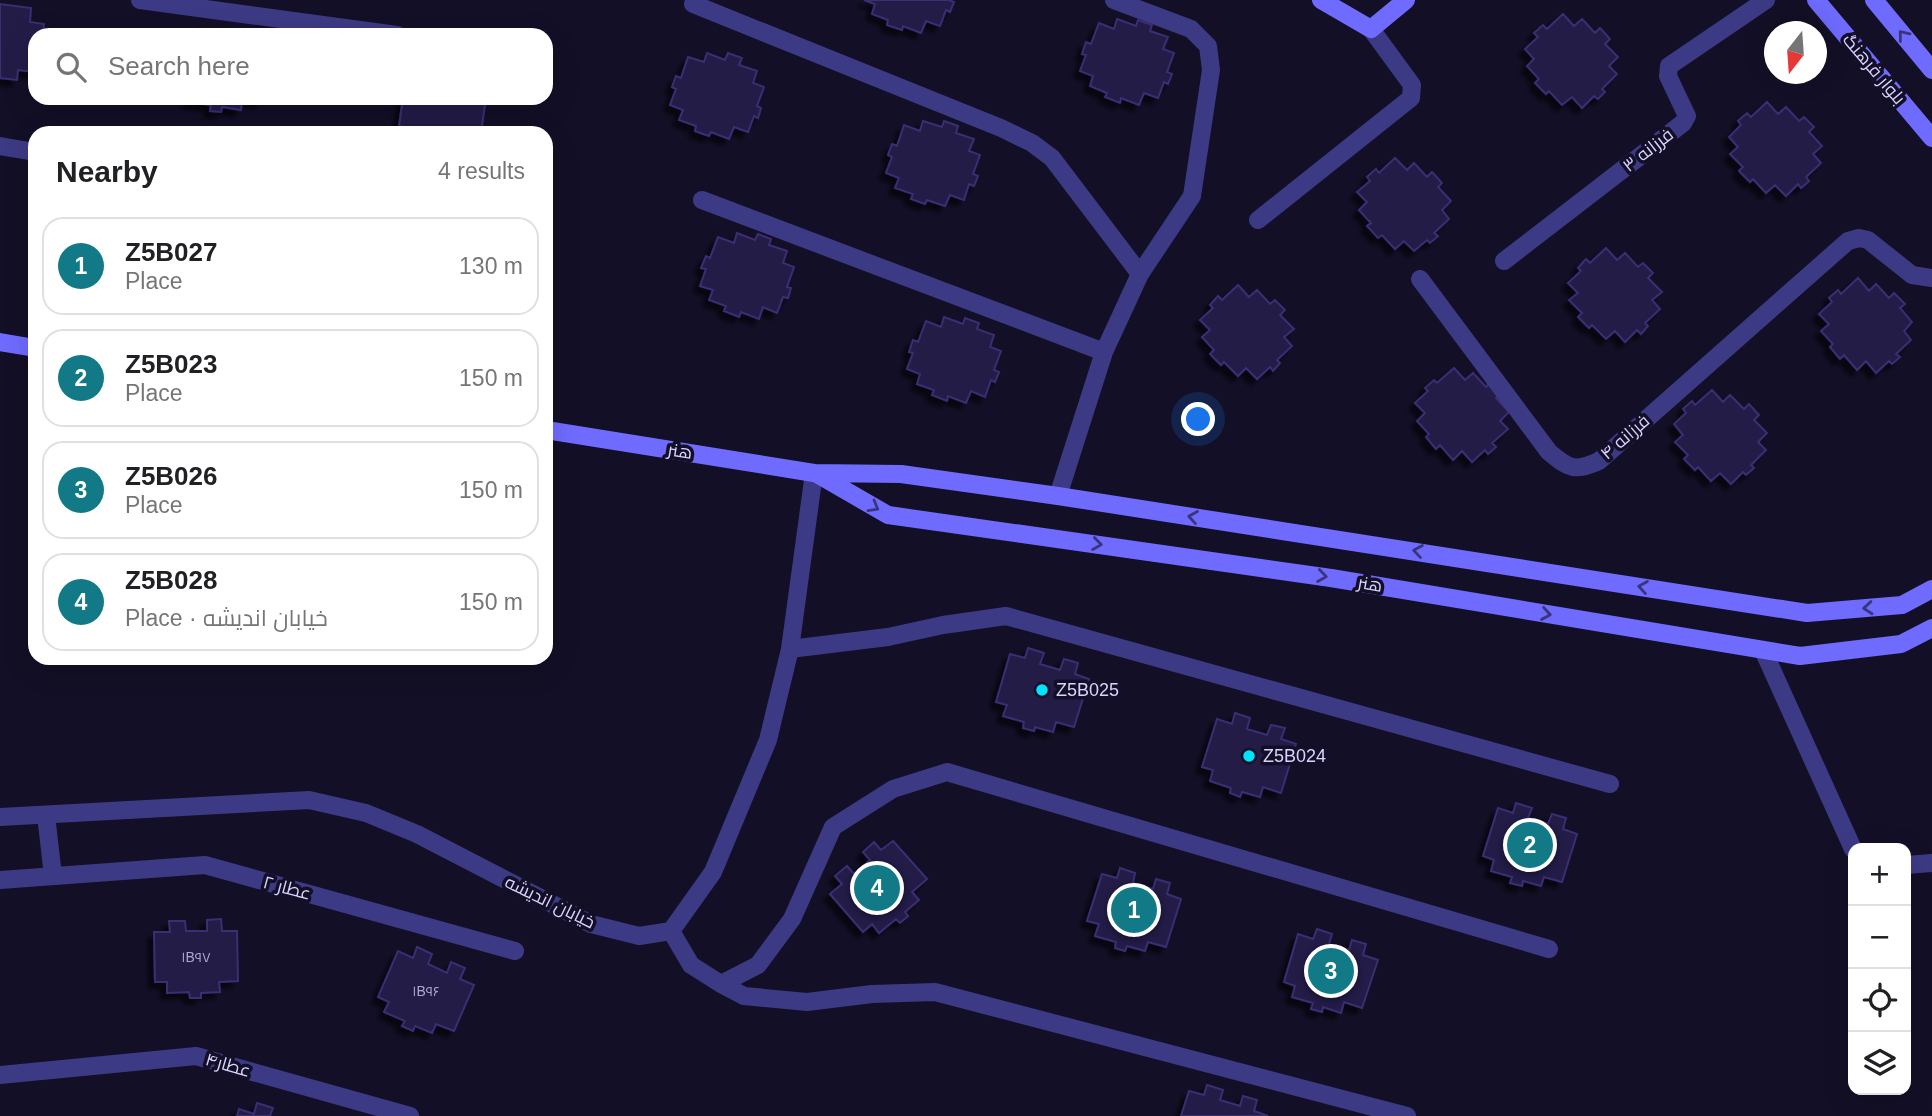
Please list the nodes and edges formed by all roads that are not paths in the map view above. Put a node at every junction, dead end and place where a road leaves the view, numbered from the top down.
1 (140, 0) edge
2 (1114, 0) edge
3 (1321, 0) edge
4 (1406, 0) edge
5 (1766, 0) edge
6 (1816, 0) edge
7 (1874, 0) edge
8 (693, 4) dead end
9 (346, 28) edge
10 (1371, 29) junction
11 (1932, 70) edge
12 (1932, 138) edge
13 (0, 146) edge
14 (28, 151) edge
15 (702, 200) dead end
16 (1258, 220) dead end
17 (1504, 261) dead end
18 (1140, 274) junction
19 (1932, 278) edge
20 (1420, 279) dead end
21 (0, 342) edge
22 (28, 347) edge
23 (1104, 352) junction
24 (553, 431) edge
25 (814, 473) junction
26 (1058, 496) junction
27 (1932, 589) edge
28 (1932, 628) edge
29 (790, 649) junction
30 (1763, 650) junction
31 (1610, 784) dead end
32 (46, 815) junction
33 (0, 817) edge
34 (1850, 843) edge
35 (1932, 863) edge
36 (1911, 865) edge
37 (54, 876) junction
38 (0, 880) edge
39 (671, 931) junction
40 (1549, 949) dead end
41 (515, 951) dead end
42 (721, 984) junction
43 (0, 1075) edge
44 (410, 1116) edge
45 (1407, 1116) edge

1 - 9 street
2 - 18 street
3 - 10 street
4 - 10 street
5 - 17 street, فرزانه ۳
6 - 12 street, بلوار فرهنگ
11 -> 7 street
8 - 18 street
10 - 16 street
13 - 14 street
15 - 23 street
18 - 23 street
19 - 20 street, فرزانه ۴
21 - 22 street
23 - 26 street
24 - 25 street, هنر
25 - 26 street, هنر
25 - 29 street
25 -> 30 street, هنر
27 -> 26 street, هنر
28 - 30 street, هنر
29 - 31 street
29 - 39 street
30 - 34 street
32 - 33 street, خیابان اندیشه
32 - 37 street
32 - 39 street, خیابان اندیشه
35 - 36 street
37 - 38 street, عطار ۲
37 - 41 street, عطار ۲
39 - 42 street
40 - 42 street
42 - 45 street
43 - 44 street, عطار۴

